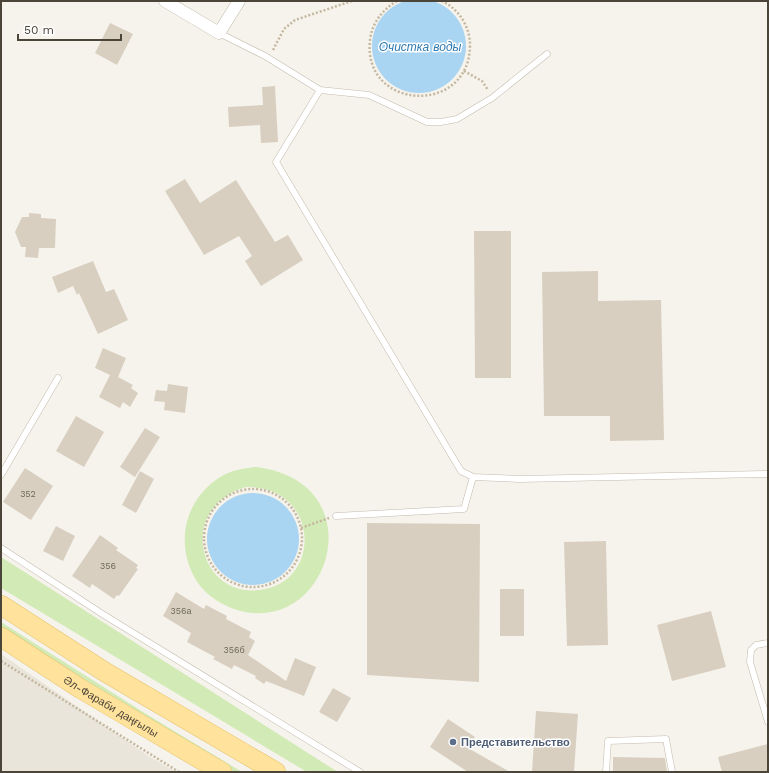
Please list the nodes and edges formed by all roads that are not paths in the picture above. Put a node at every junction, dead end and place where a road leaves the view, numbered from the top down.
1 (165, 1) edge
2 (239, 1) edge
3 (220, 33) junction
4 (547, 54) dead end
5 (320, 90) junction
6 (58, 378) dead end
7 (768, 474) edge
8 (1, 475) edge
9 (473, 477) junction
10 (336, 516) road end
11 (1, 548) edge
12 (1, 605) edge
13 (1, 637) edge
14 (768, 643) edge
15 (768, 722) edge
16 (222, 772) edge
17 (276, 772) edge
18 (360, 772) edge
19 (606, 772) edge
20 (672, 772) edge

1 - 3 street
2 - 3 street
3 - 5 lane
4 - 5 lane
5 - 9 lane
6 - 8 lane
7 - 9 lane
9 - 10 lane
11 - 18 lane
12 - 17 main road
13 - 16 main road, Әл-Фараби даңғылы
14 - 15 lane
19 - 20 lane

